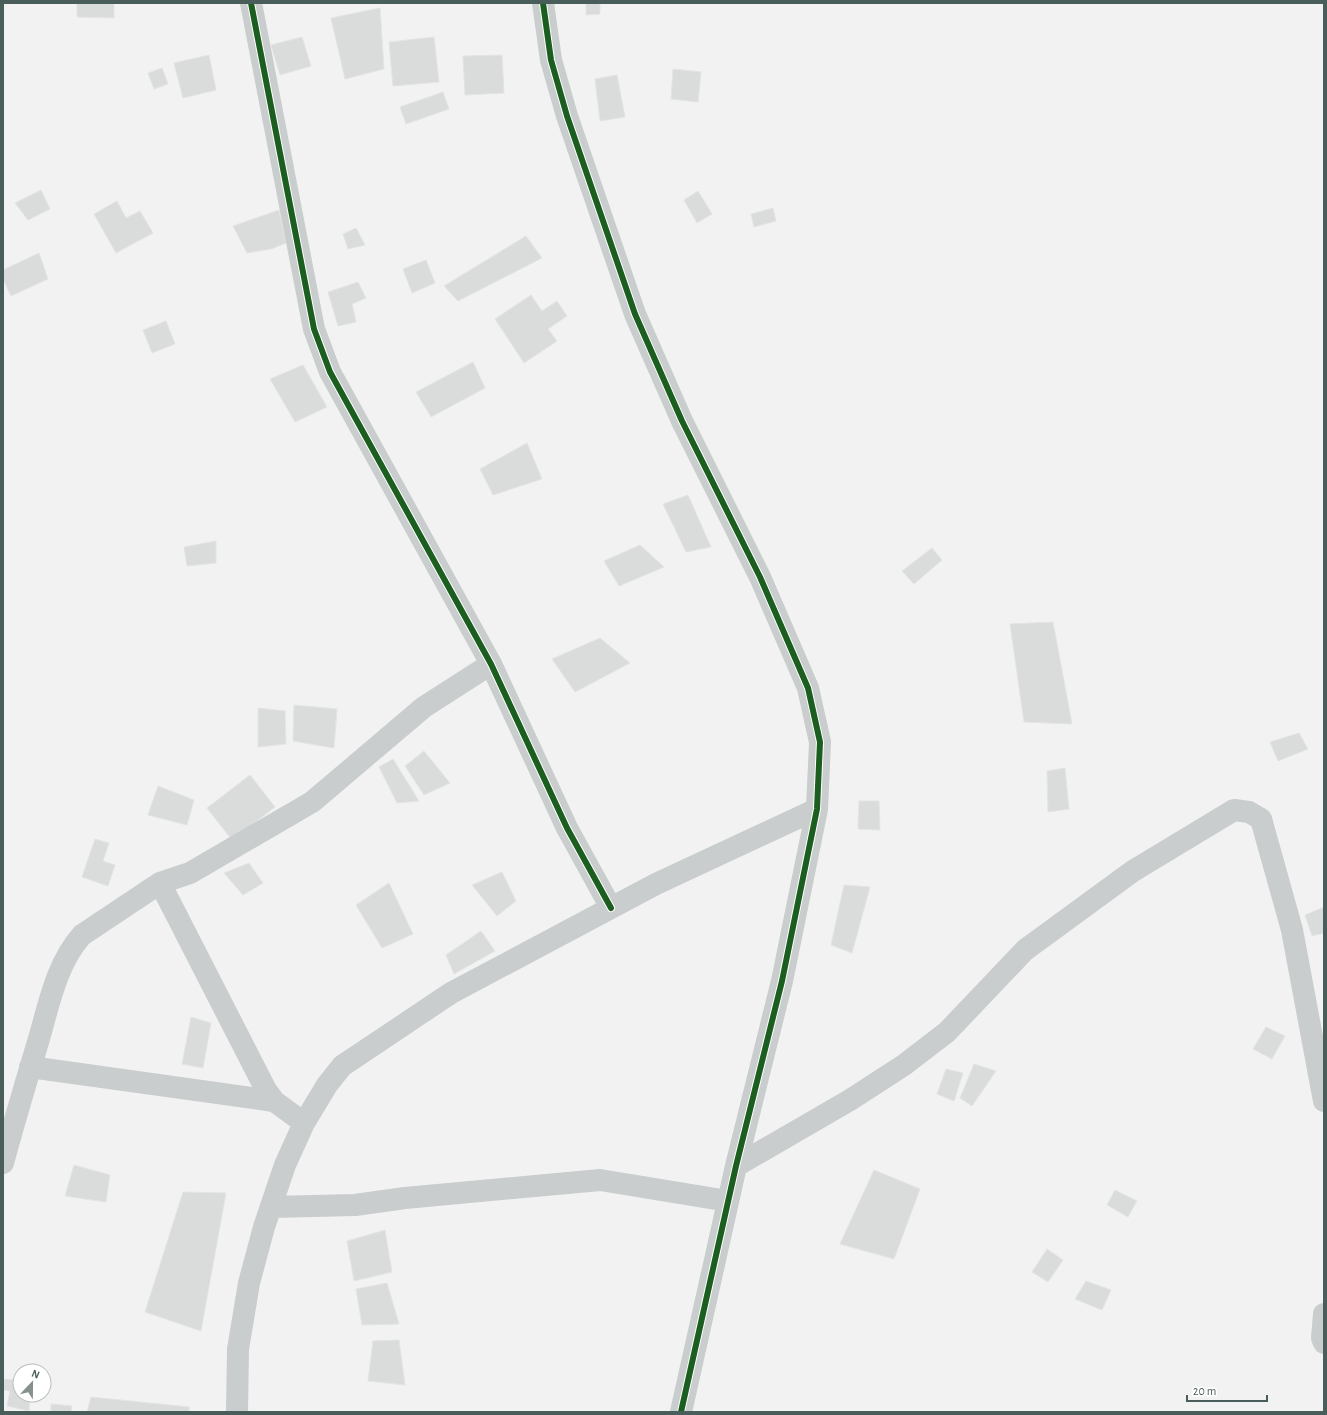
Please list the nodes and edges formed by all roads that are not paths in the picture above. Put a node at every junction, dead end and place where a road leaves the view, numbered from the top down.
1 (251, 3) edge
2 (543, 3) edge
3 (491, 664) junction
4 (817, 809) junction
5 (160, 883) junction
6 (611, 908) junction
7 (30, 1067) junction
8 (274, 1101) junction
9 (1324, 1101) edge
10 (304, 1123) junction
11 (3, 1163) edge
12 (736, 1166) junction
13 (728, 1201) junction
14 (271, 1207) junction
15 (1324, 1314) edge
16 (1324, 1343) edge
17 (237, 1412) edge
18 (682, 1412) edge

1 - 3 street
2 - 4 street
3 - 5 street
3 - 6 street
4 - 6 street
4 - 12 street
5 - 7 street
5 - 8 street
6 - 10 street
7 - 8 street
7 - 11 street
8 - 10 street
9 - 12 street
10 - 14 street
12 - 13 street
13 - 14 street
13 - 18 street
14 - 17 street
15 - 16 street

